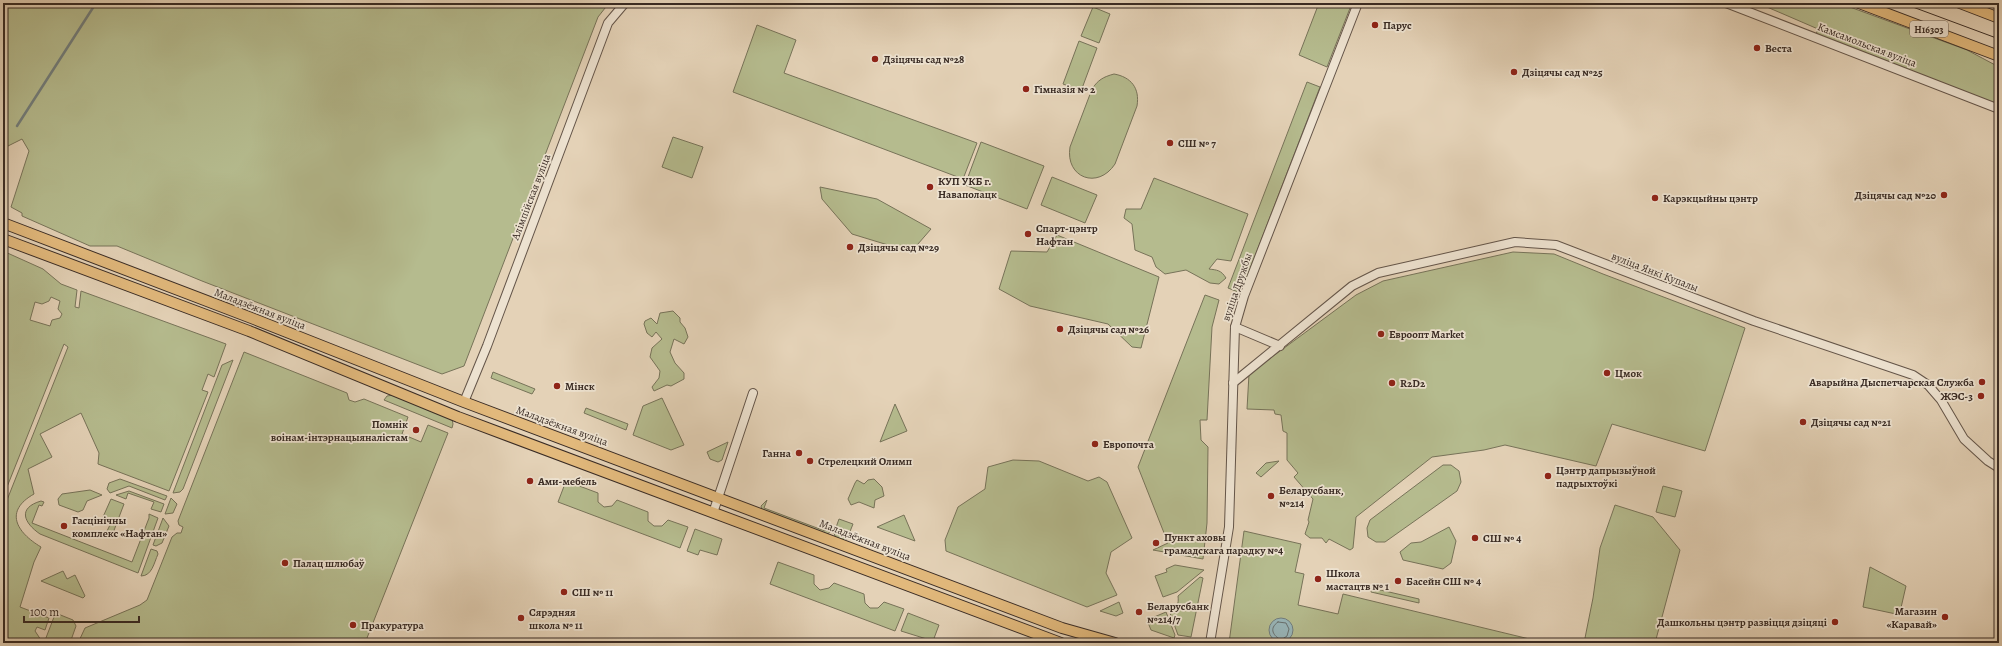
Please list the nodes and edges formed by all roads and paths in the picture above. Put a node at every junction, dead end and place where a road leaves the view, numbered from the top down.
1 (625, 3) edge
2 (1358, 3) edge
3 (1726, 3) edge
4 (1859, 3) edge
5 (1960, 3) edge
6 (1999, 18) edge
7 (1999, 56) edge
8 (1999, 109) edge
9 (7, 225) edge
10 (5, 240) edge
11 (1235, 327) junction
12 (1280, 346) junction
13 (1233, 383) junction
14 (754, 392) dead end
15 (464, 402) junction
16 (458, 417) junction
17 (1999, 468) edge
18 (718, 497) junction
19 (713, 513) junction
20 (1061, 643) edge
21 (1115, 643) edge
22 (1210, 643) edge

1 - 15 street, Алімпійская вуліца
2 - 11 street, вуліца Дружбы
3 - 8 street, Камсамольская вуліца
4 - 7 main road, Н16303
5 - 6 main road
9 - 15 main road, Маладзёжная вуліца
10 - 16 main road
11 - 12 street
11 - 13 street, вуліца Дружбы
12 - 13 street, вуліца Янкі Купалы
12 - 17 street, вуліца Янкі Купалы
13 - 22 street, вуліца Дружбы
14 - 18 street
15 - 16 main road
15 - 18 main road, Маладзёжная вуліца
16 - 19 main road
18 - 19 street
18 - 21 main road, Маладзёжная вуліца
19 - 20 main road

